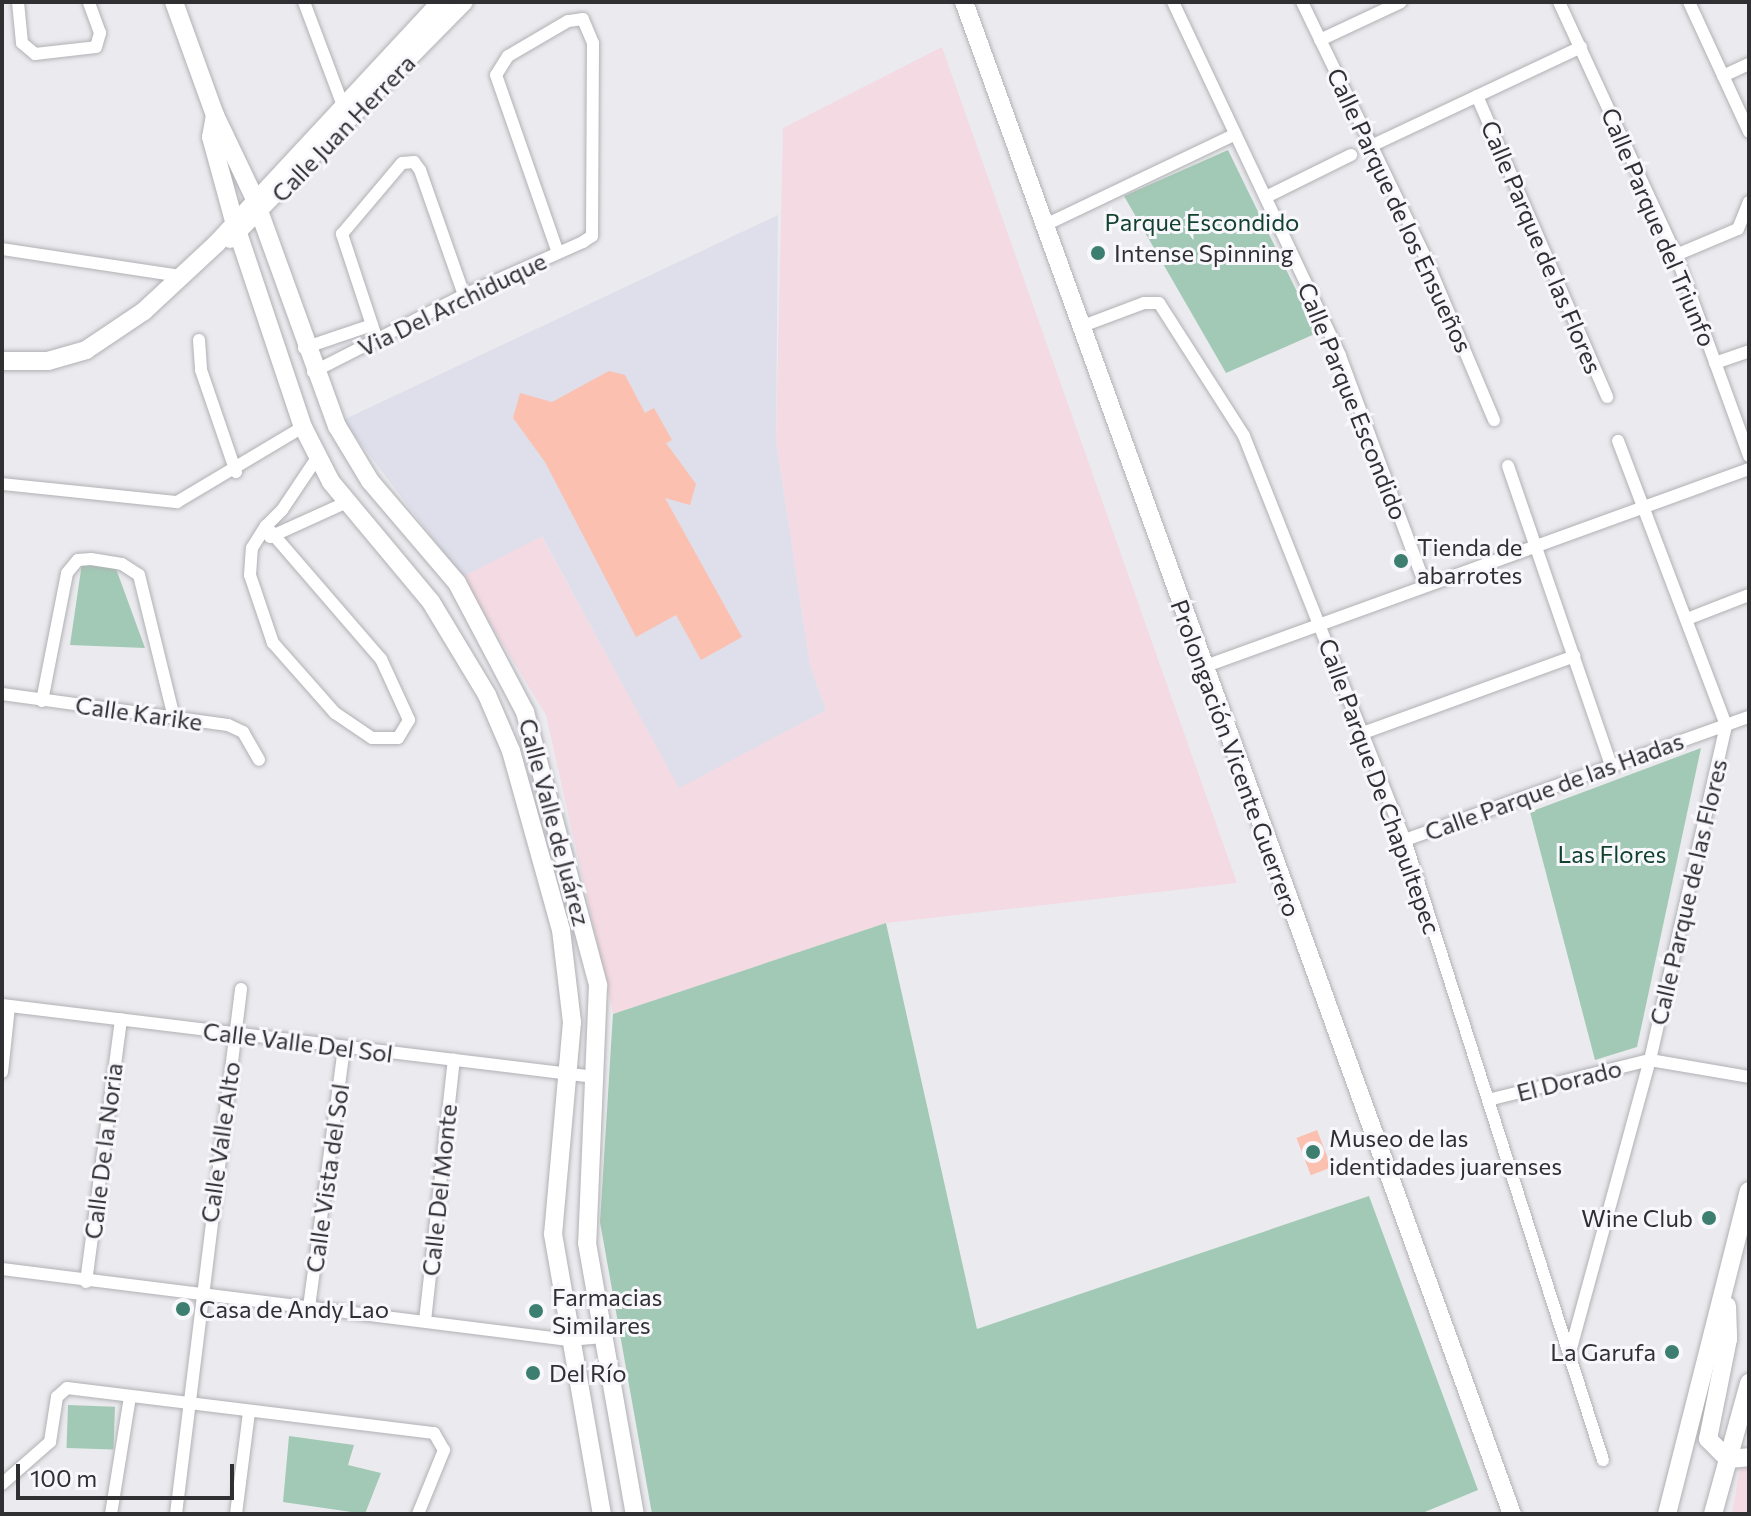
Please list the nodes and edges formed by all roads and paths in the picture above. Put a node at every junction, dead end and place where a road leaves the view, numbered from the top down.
1 (18, 2) edge
2 (89, 2) edge
3 (174, 2) edge
4 (304, 2) edge
5 (441, 2) edge
6 (464, 2) edge
7 (964, 2) edge
8 (1173, 2) edge
9 (1302, 2) edge
10 (1401, 2) edge
11 (1559, 2) edge
12 (1689, 2) edge
13 (1320, 40) junction
14 (1581, 47) junction
15 (1749, 64) edge
16 (1723, 76) junction
17 (1477, 96) junction
18 (346, 112) junction
19 (215, 115) junction
20 (1749, 132) edge
21 (1234, 135) junction
22 (1373, 145) junction
23 (1351, 155) dead end
24 (1266, 197) junction
25 (1749, 202) edge
26 (257, 206) junction
27 (1043, 226) junction
28 (237, 228) junction
29 (2, 249) edge
30 (558, 253) junction
31 (1676, 255) junction
32 (275, 259) junction
33 (248, 267) junction
34 (181, 276) junction
35 (464, 295) junction
36 (372, 325) junction
37 (1080, 327) junction
38 (199, 340) dead end
39 (377, 340) junction
40 (304, 348) junction
41 (1749, 351) edge
42 (2, 361) edge
43 (1715, 363) junction
44 (313, 372) junction
45 (1607, 397) dead end
46 (1494, 420) dead end
47 (303, 427) junction
48 (1618, 441) dead end
49 (1749, 456) edge
50 (317, 458) junction
51 (1508, 466) dead end
52 (1749, 469) edge
53 (236, 472) junction
54 (2, 484) edge
55 (345, 503) junction
56 (1642, 506) junction
57 (270, 530) junction
58 (1534, 543) junction
59 (457, 583) junction
60 (1425, 585) junction
61 (1749, 595) edge
62 (431, 602) junction
63 (1687, 619) junction
64 (1319, 623) junction
65 (1574, 656) junction
66 (1203, 667) junction
67 (2, 694) edge
68 (42, 701) junction
69 (174, 717) junction
70 (1749, 717) edge
71 (1726, 725) junction
72 (1363, 733) junction
73 (259, 760) dead end
74 (1611, 765) junction
75 (1405, 840) junction
76 (598, 985) junction
77 (241, 989) dead end
78 (571, 989) junction
79 (6, 1005) edge
80 (121, 1019) junction
81 (234, 1035) junction
82 (344, 1048) junction
83 (454, 1060) junction
84 (1650, 1060) junction
85 (2, 1072) edge
86 (565, 1073) junction
87 (595, 1077) junction
88 (1749, 1077) edge
89 (1488, 1100) junction
90 (1749, 1191) edge
91 (2, 1269) edge
92 (86, 1282) junction
93 (200, 1295) junction
94 (1724, 1295) junction
95 (309, 1307) junction
96 (425, 1321) junction
97 (603, 1337) junction
98 (569, 1340) junction
99 (1570, 1352) junction
100 (1749, 1383) edge
101 (130, 1397) junction
102 (187, 1403) junction
103 (249, 1413) junction
104 (1745, 1417) edge
105 (1749, 1457) edge
106 (1728, 1459) junction
107 (1603, 1460) dead end
108 (2, 1484) edge
109 (111, 1514) edge
110 (176, 1514) edge
111 (236, 1514) edge
112 (418, 1514) edge
113 (602, 1514) edge
114 (635, 1514) edge
115 (1512, 1514) edge
116 (1667, 1514) edge
117 (1713, 1514) edge

1 - 2 street
3 - 19 street
4 - 18 street
5 - 18 street, Calle Juan Herrera
6 - 18 street, Calle Juan Herrera
7 - 27 street, Prolongación Vicente Guerrero
8 - 21 street, Calle Parque Escondido
9 - 13 street, Calle Parque de los Ensueños
10 - 13 street
11 - 14 street, Calle Parque del Triunfo
12 - 16 street
13 - 22 street, Calle Parque de los Ensueños
14 - 17 street
14 - 31 street, Calle Parque del Triunfo
15 - 16 street
16 - 20 street
17 - 22 street
17 - 45 street, Calle Parque de las Flores
18 - 26 street, Calle Juan Herrera
19 - 26 street, Calle Valle de Juárez
19 - 28 street, Calle Valle de Juárez
21 - 24 street, Calle Parque Escondido
21 - 27 street
22 - 46 street, Calle Parque de los Ensueños
23 - 24 street
24 - 60 street, Calle Parque Escondido
25 - 31 street
26 - 28 street, Calle Juan Herrera
26 - 32 street, Calle Valle de Juárez
27 - 37 street, Prolongación Vicente Guerrero
28 - 33 street, Calle Valle de Juárez
28 - 34 street, Calle Juan Herrera
29 - 34 street
30 - 30 street, Via Del Archiduque
30 - 35 street, Via Del Archiduque
31 - 43 street, Calle Parque del Triunfo
32 - 33 street
32 - 40 street, Calle Valle de Juárez
33 - 47 street, Calle Valle de Juárez
34 - 42 street, Calle Juan Herrera
35 - 36 street
35 - 39 street, Via Del Archiduque
36 - 39 street
36 - 40 street, Via Del Archiduque
37 - 64 street, Calle Parque De Chapultepec
37 - 66 street, Prolongación Vicente Guerrero
38 - 53 street
39 - 44 street, Via Del Archiduque
40 - 44 street, Calle Valle de Juárez
41 - 43 street
43 - 49 street, Calle Parque del Triunfo
44 - 59 street, Calle Valle de Juárez
47 - 50 street, Calle Valle de Juárez
47 - 53 street
48 - 56 street, Calle Parque de las Flores
50 - 55 street, Calle Valle de Juárez
50 - 57 street
51 - 58 street
52 - 56 street
53 - 54 street
55 - 57 street
55 - 62 street, Calle Valle de Juárez
56 - 58 street
56 - 63 street, Calle Parque de las Flores
57 - 57 street
58 - 60 street
58 - 65 street
59 - 62 street
59 - 76 street, Calle Valle de Juárez
60 - 64 street
61 - 63 street
62 - 78 street, Calle Valle de Juárez
63 - 71 street, Calle Parque de las Flores
64 - 66 street
64 - 72 street, Calle Parque De Chapultepec
65 - 72 street
65 - 74 street
66 - 115 street, Prolongación Vicente Guerrero
67 - 68 street, Calle Karike
68 - 69 street, Calle Karike
68 - 69 street
69 - 73 street, Calle Karike
70 - 71 street, Calle Parque de las Hadas
71 - 74 street, Calle Parque de las Hadas
71 - 84 street, Calle Parque de las Flores
72 - 75 street, Calle Parque De Chapultepec
74 - 75 street, Calle Parque de las Hadas
75 - 89 street, Calle Parque De Chapultepec
76 - 78 street
76 - 87 street, Calle Valle de Juárez
77 - 81 street, Calle Valle Alto
78 - 86 street, Calle Valle de Juárez
79 - 80 street, Calle Valle Del Sol
79 - 85 street
80 - 81 street, Calle Valle Del Sol
80 - 92 street, Calle De la Noria
81 - 82 street, Calle Valle Del Sol
81 - 93 street, Calle Valle Alto
82 - 83 street, Calle Valle Del Sol
82 - 95 street, Calle Vista del Sol
83 - 86 street, Calle Valle Del Sol
83 - 96 street, Calle Del Monte
84 - 88 street
84 - 89 street, El Dorado
84 - 99 street, Calle Parque de las Flores
86 - 87 street, Calle Valle Del Sol
86 - 98 street, Calle Valle de Juárez
87 - 97 street, Calle Valle de Juárez
89 - 99 street, Calle Parque De Chapultepec
90 - 94 street
91 - 92 street
92 - 93 street
93 - 95 street
93 - 102 street, Calle Valle Alto
94 - 106 street
94 - 116 street
95 - 96 street
96 - 98 street
97 - 98 street
97 - 114 street, Calle Valle de Juárez
98 - 113 street, Calle Valle de Juárez
99 - 107 street, Calle Parque De Chapultepec
100 - 104 street
101 - 102 street
101 - 108 street
101 - 109 street
102 - 103 street
102 - 110 street, Calle Valle Alto
103 - 111 street
103 - 112 street
104 - 106 street
105 - 106 street
106 - 117 street

